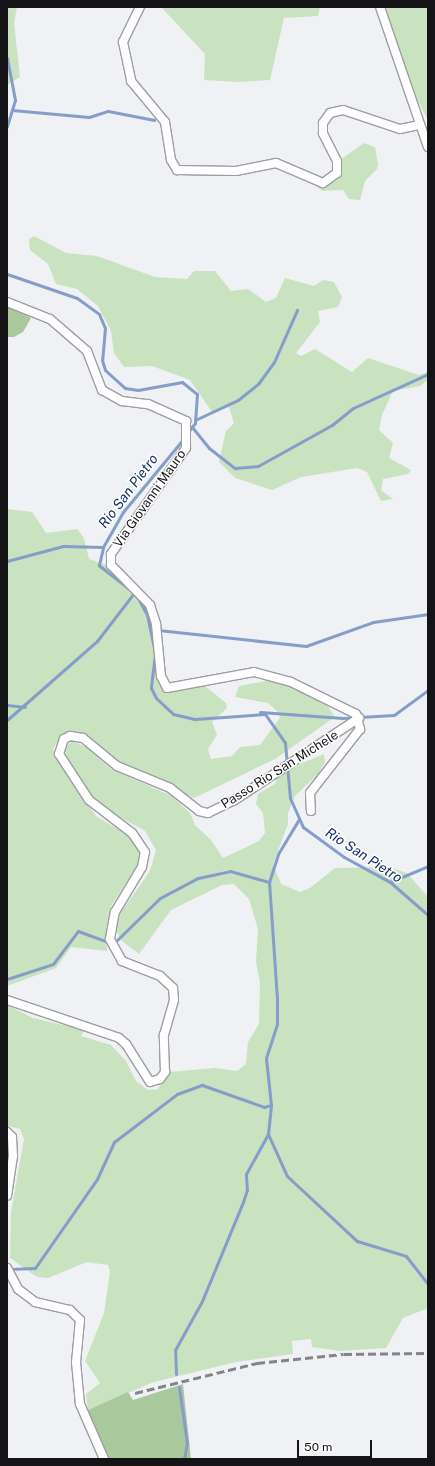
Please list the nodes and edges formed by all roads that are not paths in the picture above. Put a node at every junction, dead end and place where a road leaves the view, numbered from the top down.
1 (140, 7) edge
2 (380, 7) edge
3 (419, 125) junction
4 (428, 147) edge
5 (7, 302) edge
6 (359, 718) junction
7 (311, 811) dead end
8 (7, 1000) edge
9 (7, 1132) edge
10 (7, 1196) edge
11 (7, 1268) edge
12 (104, 1459) edge

1 - 3 street
2 - 3 street
3 - 4 street
5 - 6 street, Via Giovanni Mauro
6 - 7 street
6 - 8 street, Passo Rio San Michele
9 - 10 street
11 - 12 street

